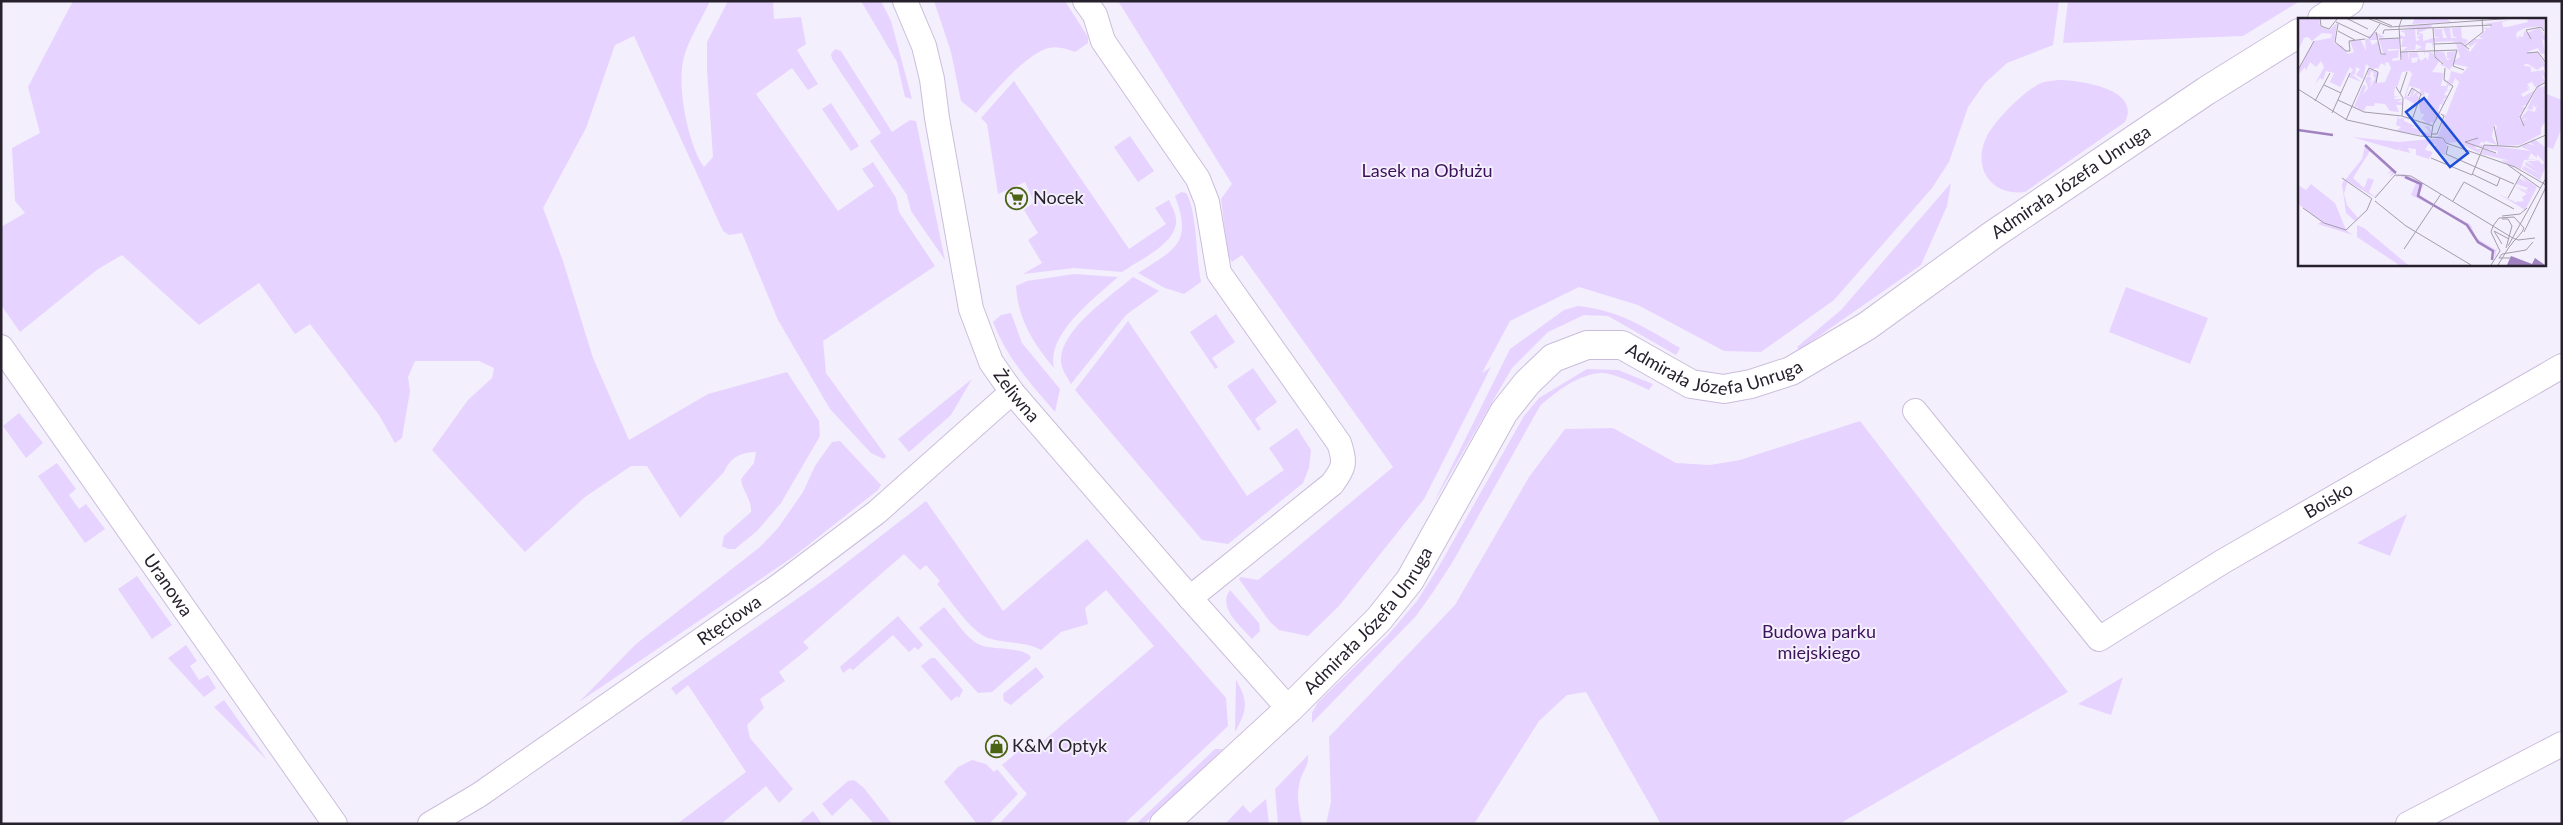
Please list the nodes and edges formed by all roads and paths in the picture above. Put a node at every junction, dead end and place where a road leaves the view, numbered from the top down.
1 (906, 1) edge
2 (1085, 1) edge
3 (2349, 1) edge
4 (2324, 18) edge
5 (2298, 34) edge
6 (1, 347) edge
7 (2562, 366) edge
8 (1012, 392) junction
9 (1915, 411) dead end
10 (1190, 598) junction
11 (1289, 709) junction
12 (2562, 744) edge
13 (335, 824) edge
14 (430, 824) edge
15 (1164, 824) edge
16 (2408, 824) edge

1 - 8 street, Żeliwna
2 - 10 street
3 - 4 street
5 - 11 street, Admirała Józefa Unruga
6 - 13 street, Uranowa
7 - 9 street, Boisko
8 - 10 street, Żeliwna
8 - 14 street, Rtęciowa
10 - 11 street, Żeliwna
11 - 15 street, Admirała Józefa Unruga
12 - 16 street

